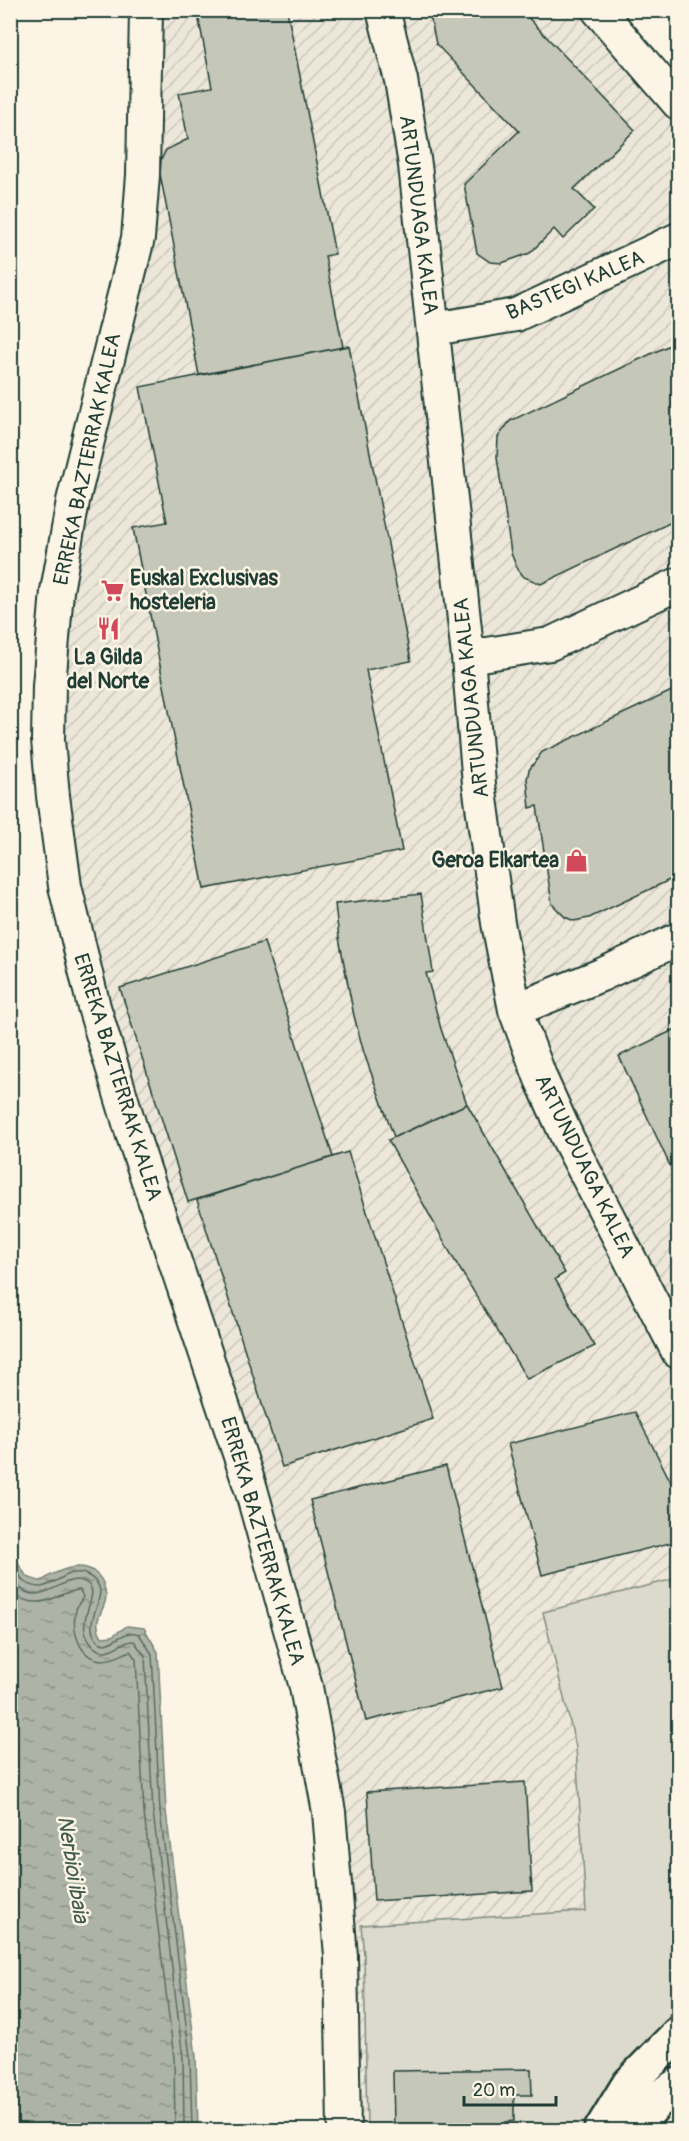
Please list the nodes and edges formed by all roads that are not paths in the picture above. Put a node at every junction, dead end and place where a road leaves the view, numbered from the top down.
1 (146, 10) edge
2 (383, 10) edge
3 (597, 10) edge
4 (678, 103) edge
5 (678, 239) edge
6 (434, 329) junction
7 (678, 584) edge
8 (468, 657) junction
9 (678, 939) edge
10 (515, 1010) junction
11 (667, 1303) edge
12 (678, 1352) edge
13 (678, 2034) edge
14 (678, 2085) edge
15 (344, 2130) edge
16 (602, 2130) edge
17 (636, 2130) edge

1 - 15 street, ERREKA BAZTERRAK KALEA
2 - 6 street, ARTUNDUAGA KALEA
3 - 4 street
5 - 6 street, BASTEGI KALEA
6 - 8 street, ARTUNDUAGA KALEA
7 - 8 street
8 - 10 street, ARTUNDUAGA KALEA
9 - 10 street
10 - 11 street, ARTUNDUAGA KALEA
11 - 12 street, ARTUNDUAGA KALEA
13 - 16 main road
14 - 17 main road

